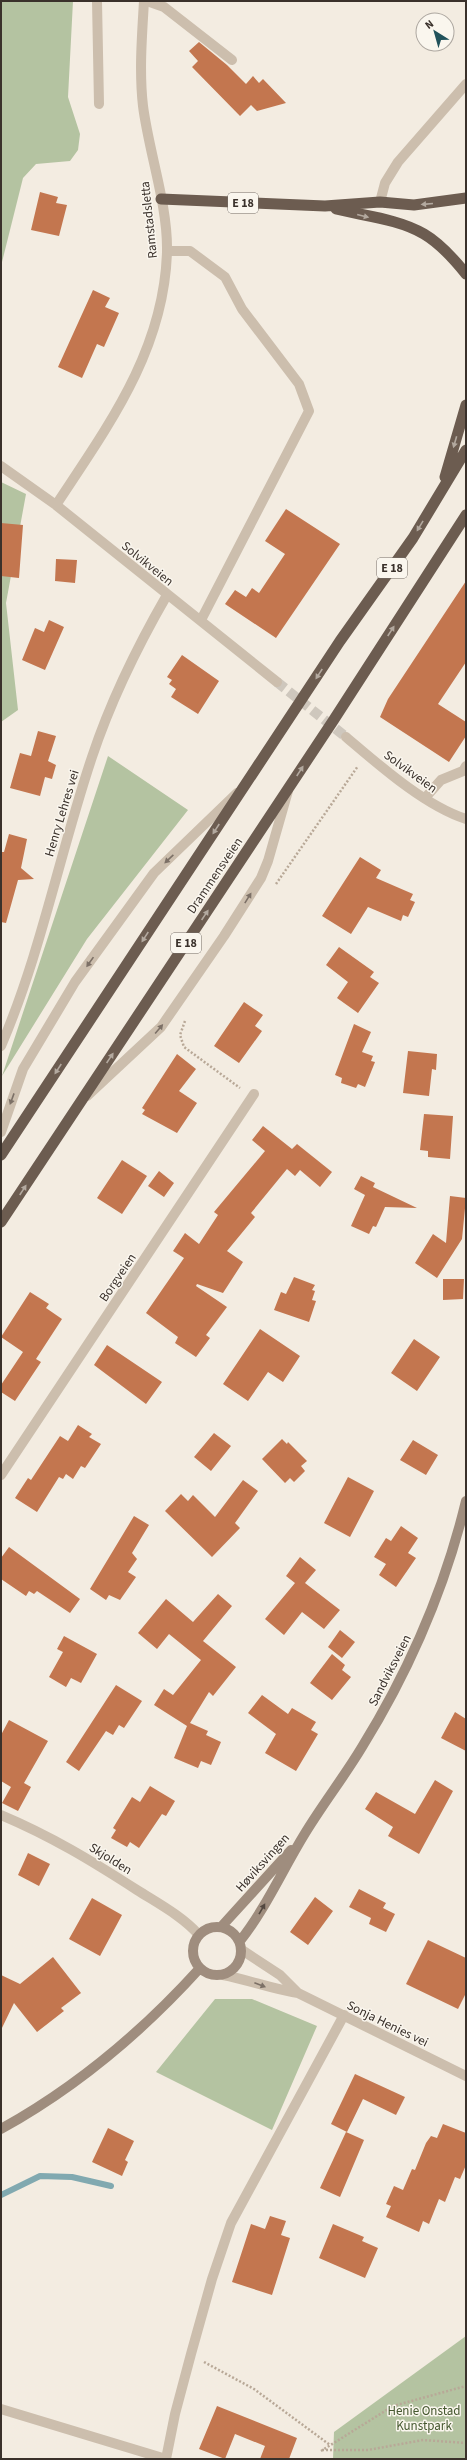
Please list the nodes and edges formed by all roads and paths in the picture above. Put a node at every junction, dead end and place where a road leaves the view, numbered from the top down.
1 (97, 1) edge
2 (144, 1) edge
3 (147, 1) edge
4 (168, 4) edge
5 (232, 60) dead end
6 (466, 84) edge
7 (99, 104) dead end
8 (466, 198) edge
9 (161, 199) junction
10 (380, 202) junction
11 (325, 206) junction
12 (167, 252) junction
13 (466, 274) edge
14 (466, 405) edge
15 (466, 450) edge
16 (1, 466) edge
17 (440, 492) junction
18 (56, 506) junction
19 (466, 515) edge
20 (167, 595) junction
21 (201, 620) junction
22 (276, 682) tunnel mouth
23 (346, 737) tunnel mouth
24 (466, 766) edge
25 (247, 783) junction
26 (289, 788) junction
27 (424, 798) junction
28 (466, 819) edge
29 (186, 1017) dead end
30 (1, 1046) edge
31 (254, 1094) joint
32 (80, 1103) junction
33 (1, 1132) edge
34 (1, 1155) edge
35 (1, 1222) edge
36 (1, 1475) edge
37 (466, 1501) edge
38 (1, 1815) edge
39 (304, 1835) junction
40 (221, 1927) junction
41 (199, 1934) junction
42 (241, 1945) junction
43 (200, 1968) junction
44 (223, 1975) junction
45 (298, 1993) junction
46 (344, 2015) junction
47 (466, 2076) edge
48 (1, 2129) edge
49 (191, 2354) junction
50 (466, 2386) edge
51 (1, 2409) edge
52 (466, 2443) edge
53 (330, 2445) junction
54 (166, 2459) edge

1 - 7 street
2 - 9 street, Ramstadsletta
3 - 4 street
4 - 5 street
6 - 10 street
8 -> 10 highway, E 18
9 - 11 highway, E 18
9 - 12 street, Ramstadsletta
10 - 11 highway, E 18
11 -> 13 highway, E 18
12 - 18 street, Ramstadsletta
12 - 21 street
14 -> 17 highway, E 18
15 - 17 highway, E 18
16 - 18 street, Solvikveien
17 -> 25 highway, Drammensveien / E 18
18 - 20 street, Solvikveien
26 -> 19 highway, Drammensveien / E 18
20 - 21 street, Solvikveien
20 - 30 street, Henry Lehres vei
21 - 22 street, Solvikveien
23 - 27 street, Solvikveien
24 - 27 street
25 -> 33 street
25 -> 34 highway, Drammensveien / E 18
32 -> 26 highway, Drammensveien / E 18
32 -> 26 street
27 - 28 street, Solvikveien
29 - 31 path
31 - 36 street, Borgveien
35 -> 32 highway, Drammensveien / E 18
37 - 39 main road, Sandviksveien
38 - 41 street, Skjolden
39 - 40 main road, Høviksvingen
42 -> 39 main road, Høviksvingen
40 - 41 main road
40 - 42 main road
41 - 43 main road
42 - 44 main road
42 - 45 street, Sonja Henies vei
43 - 44 main road
43 - 48 main road
44 -> 45 street, Sonja Henies vei
45 - 46 street, Sonja Henies vei
46 - 47 street, Sonja Henies vei
46 - 49 street
49 - 53 path
49 - 54 street
50 - 53 path
51 - 54 street
52 - 53 path

